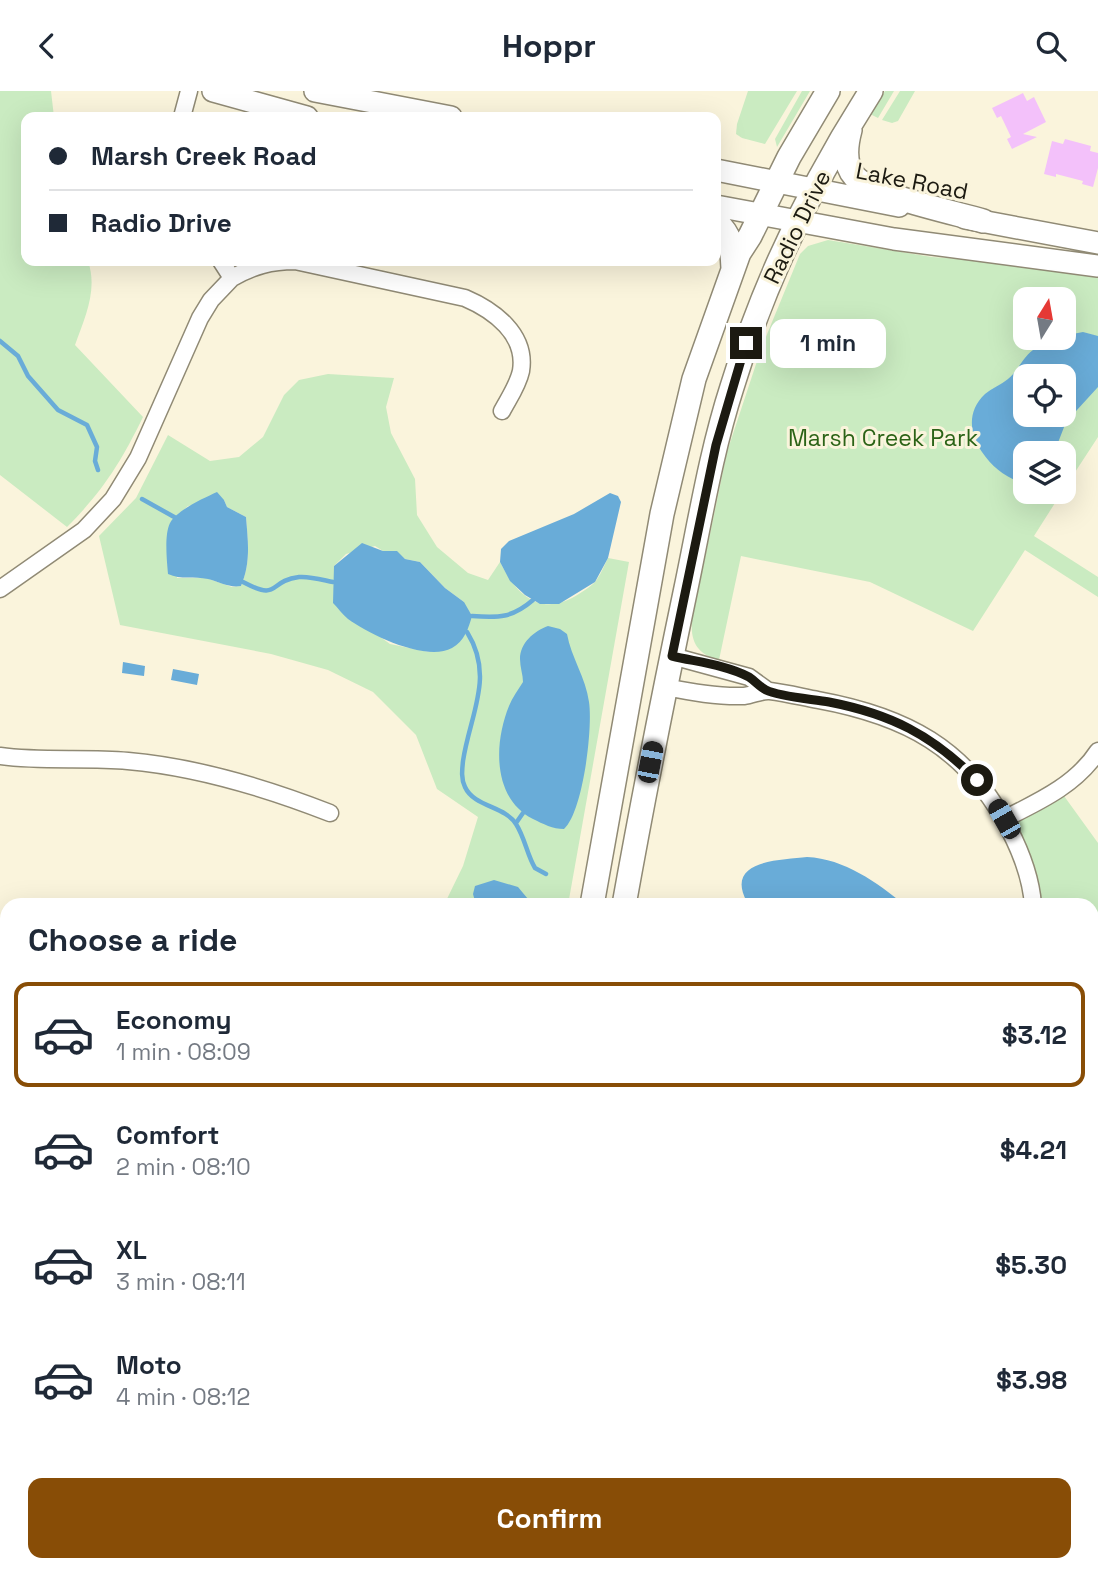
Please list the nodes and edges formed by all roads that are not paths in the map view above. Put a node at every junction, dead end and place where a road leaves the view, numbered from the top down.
1 (188, 91) edge
2 (214, 91) edge
3 (315, 91) edge
4 (828, 91) edge
5 (871, 91) edge
6 (183, 112) edge
7 (289, 112) edge
8 (425, 112) edge
9 (856, 115) junction
10 (721, 171) edge
11 (776, 182) junction
12 (813, 189) junction
13 (721, 207) edge
14 (760, 214) junction
15 (797, 221) junction
16 (983, 221) junction
17 (721, 226) edge
18 (1098, 243) edge
19 (224, 266) edge
20 (258, 266) edge
21 (318, 266) edge
22 (1098, 266) edge
23 (733, 270) junction
24 (232, 278) junction
25 (502, 411) dead end
26 (0, 589) edge
27 (672, 656) junction
28 (665, 687) junction
29 (767, 691) junction
30 (1098, 751) edge
31 (0, 756) edge
32 (330, 813) dead end
33 (1004, 819) junction
34 (593, 898) edge
35 (625, 898) edge
36 (1032, 898) edge

1 - 6 street
2 - 7 street
3 - 8 street
4 - 11 main road, Radio Drive
5 - 9 main road, Radio Drive
9 - 12 main road, Radio Drive
9 - 16 main road
10 - 11 street, Lake Road
11 - 12 street, Lake Road
11 - 14 main road, Radio Drive
12 - 15 main road, Radio Drive
12 - 16 street, Lake Road
13 - 14 street
14 - 15 street
14 - 23 main road, Radio Drive
15 - 22 street
15 - 27 main road, Radio Drive
16 - 18 street, Lake Road
17 - 23 main road
19 - 24 street
20 - 24 street
21 - 25 street
23 - 34 main road, Radio Drive
24 - 26 street
27 - 28 main road, Radio Drive
27 - 29 street
28 - 29 street
28 - 35 main road, Radio Drive
29 - 33 street
30 - 33 street
31 - 32 street
33 - 36 street

